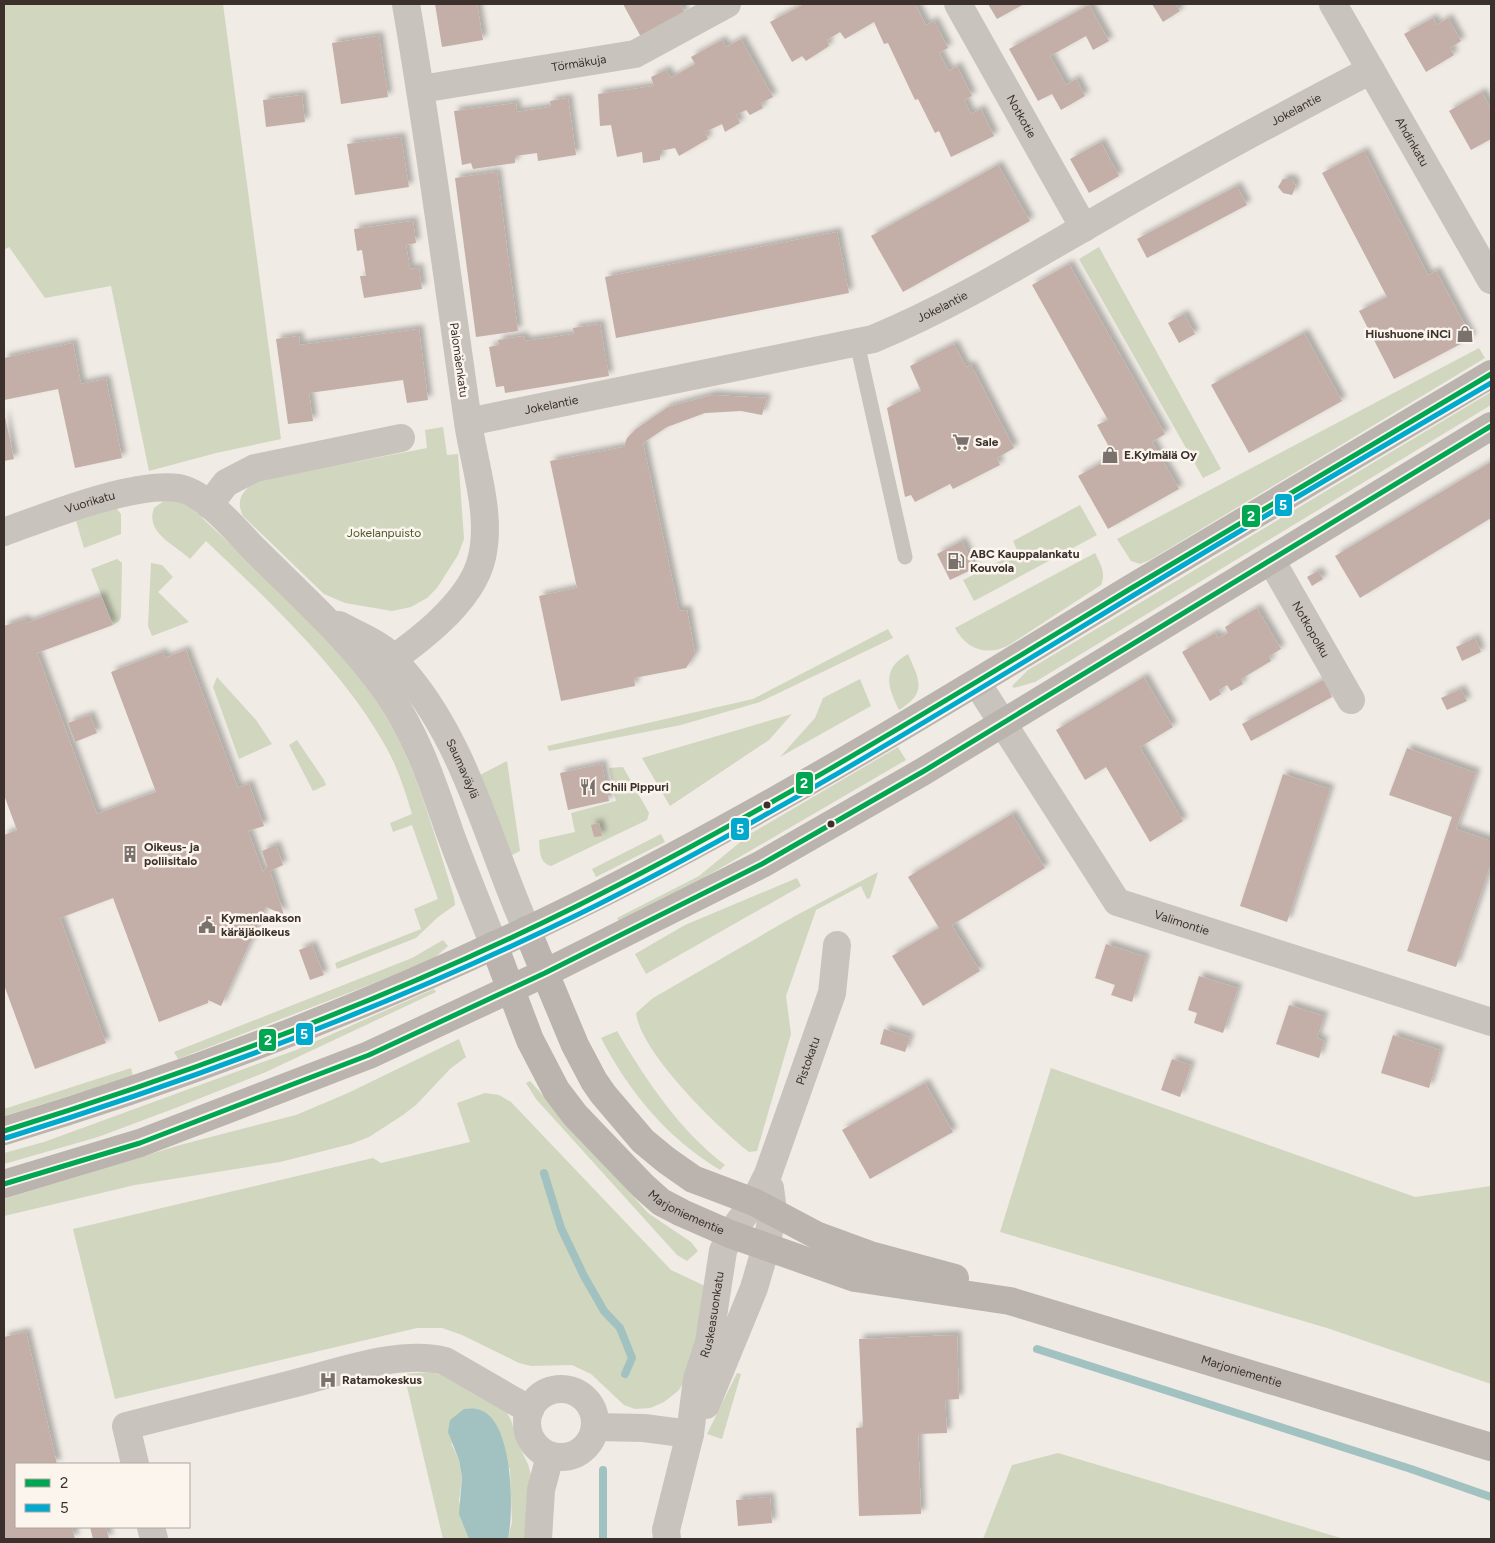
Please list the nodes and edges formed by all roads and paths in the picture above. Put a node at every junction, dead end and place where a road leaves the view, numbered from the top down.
1 (406, 4) edge
2 (726, 4) edge
3 (958, 4) edge
4 (1333, 4) edge
5 (1371, 70) junction
6 (420, 89) junction
7 (1084, 228) junction
8 (1491, 280) edge
9 (857, 343) junction
10 (1491, 374) edge
11 (468, 422) junction
12 (1491, 426) edge
13 (401, 438) dead end
14 (179, 488) joint
15 (209, 505) junction
16 (4, 532) edge
17 (905, 557) dead end
18 (1271, 560) junction
19 (383, 666) junction
20 (977, 683) junction
21 (1352, 700) dead end
22 (1003, 723) junction
23 (527, 930) junction
24 (494, 945) junction
25 (837, 945) dead end
26 (545, 973) junction
27 (511, 989) junction
28 (1491, 1022) edge
29 (4, 1131) edge
30 (4, 1184) edge
31 (763, 1206) junction
32 (730, 1234) junction
33 (766, 1247) junction
34 (1010, 1301) junction
35 (530, 1410) junction
36 (596, 1427) junction
37 (690, 1434) junction
38 (1485, 1448) edge
39 (550, 1456) junction
40 (135, 1463) edge
41 (538, 1539) edge
42 (668, 1539) edge

1 - 6 street, Palomäenkatu
2 - 6 street, Törmäkuja
3 - 7 street, Notkotie
4 - 5 street, Ahdinkatu
5 - 7 street, Jokelantie
5 - 8 street, Ahdinkatu
6 - 11 street, Palomäenkatu
7 - 9 street, Jokelantie
9 - 11 street, Jokelantie
9 - 17 lane
10 - 20 main road
11 - 19 street, Palomäenkatu
12 - 18 main road
13 - 15 street
14 - 15 street, Saumaväylä
14 - 16 street, Vuorikatu
15 - 19 street, Saumaväylä
18 - 21 street, Notkopolku
18 - 22 main road
19 - 23 street, Saumaväylä
19 - 24 street, Saumaväylä
20 - 22 street, Valimontie
20 - 23 main road
22 - 26 main road
22 - 28 street, Valimontie
23 - 24 main road
23 - 26 main road, Saumaväylä
24 - 27 main road, Marjoniementie
24 - 29 main road
25 - 31 street, Pistokatu
26 - 27 main road
26 - 31 main road, Marjoniementie
27 - 30 main road
27 - 32 main road, Marjoniementie
31 - 32 street, Ruskeasuonkatu
31 - 33 street, Pistokatu
31 - 34 main road, Marjoniementie
32 - 33 main road, Marjoniementie
32 - 37 street, Ruskeasuonkatu
33 - 34 main road, Marjoniementie
33 - 37 street, Ruskeasuonkatu
34 - 38 main road, Marjoniementie
35 - 36 street
35 - 39 street
35 - 40 street
36 - 37 street
36 - 39 street
37 - 42 street, Ruskeasuonkatu
39 - 41 street

